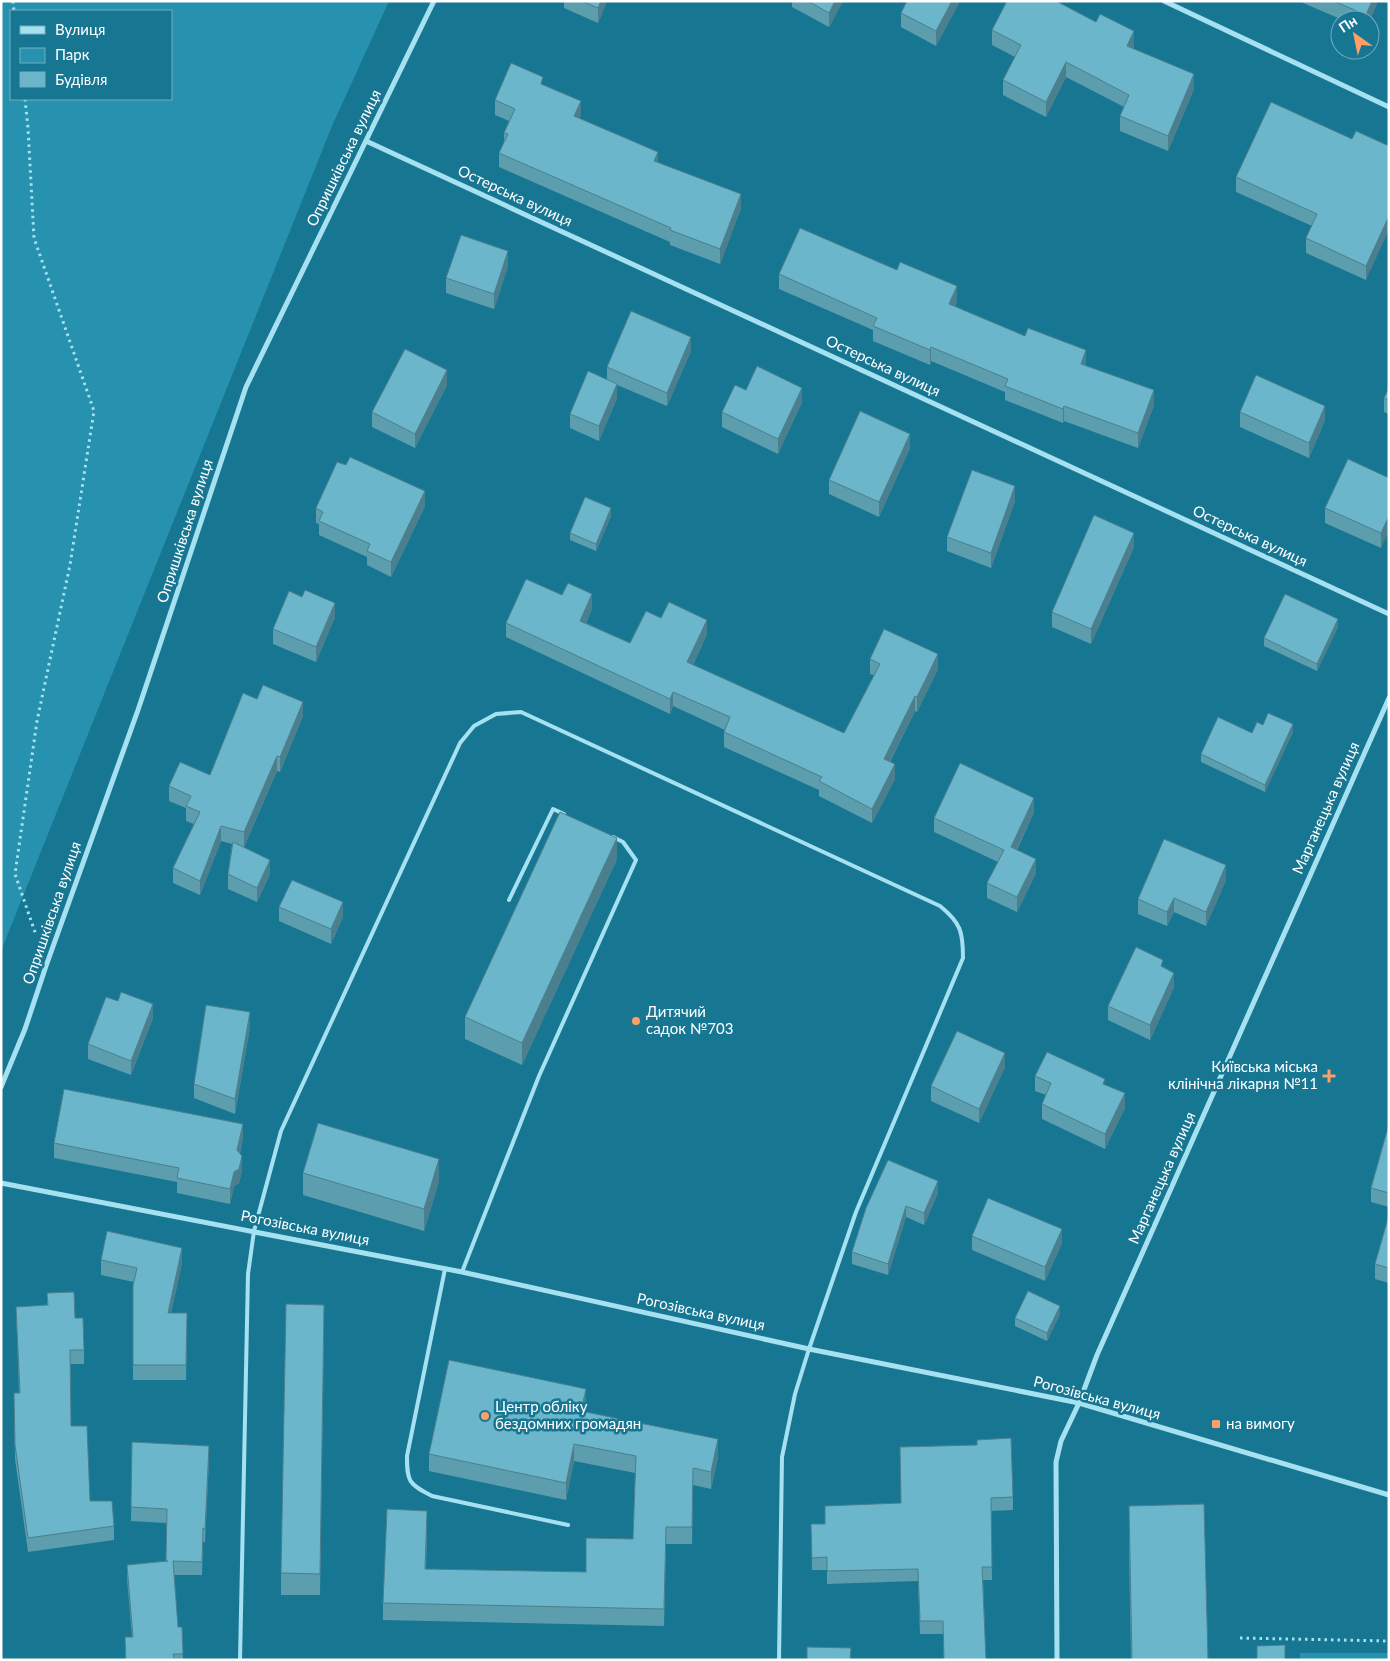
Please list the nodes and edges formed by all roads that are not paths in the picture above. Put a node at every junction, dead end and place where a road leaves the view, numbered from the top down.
1 (434, 1) edge
2 (1164, 1) edge
3 (1389, 107) edge
4 (366, 141) junction
5 (1389, 614) edge
6 (1389, 698) edge
7 (570, 817) edge
8 (605, 834) edge
9 (509, 900) dead end
10 (1, 1087) edge
11 (1, 1183) edge
12 (254, 1231) junction
13 (445, 1268) junction
14 (462, 1272) junction
15 (809, 1348) junction
16 (1079, 1403) junction
17 (1389, 1495) edge
18 (568, 1525) dead end
19 (240, 1660) edge
20 (779, 1660) edge
21 (1057, 1660) edge

1 - 4 street, Опришківська вулиця
2 - 3 street
4 - 5 street, Остерська вулиця
4 - 10 street, Опришківська вулиця
6 - 16 street, Марганецька вулиця
7 - 9 lane
8 - 14 lane
11 - 12 street, Рогозівська вулиця
12 - 13 street, Рогозівська вулиця
12 - 15 lane
12 - 19 lane
13 - 14 street, Рогозівська вулиця
13 - 18 lane
14 - 15 street, Рогозівська вулиця
15 - 16 street, Рогозівська вулиця
15 - 20 lane
16 - 17 street, Рогозівська вулиця
16 - 21 street, Марганецька вулиця

